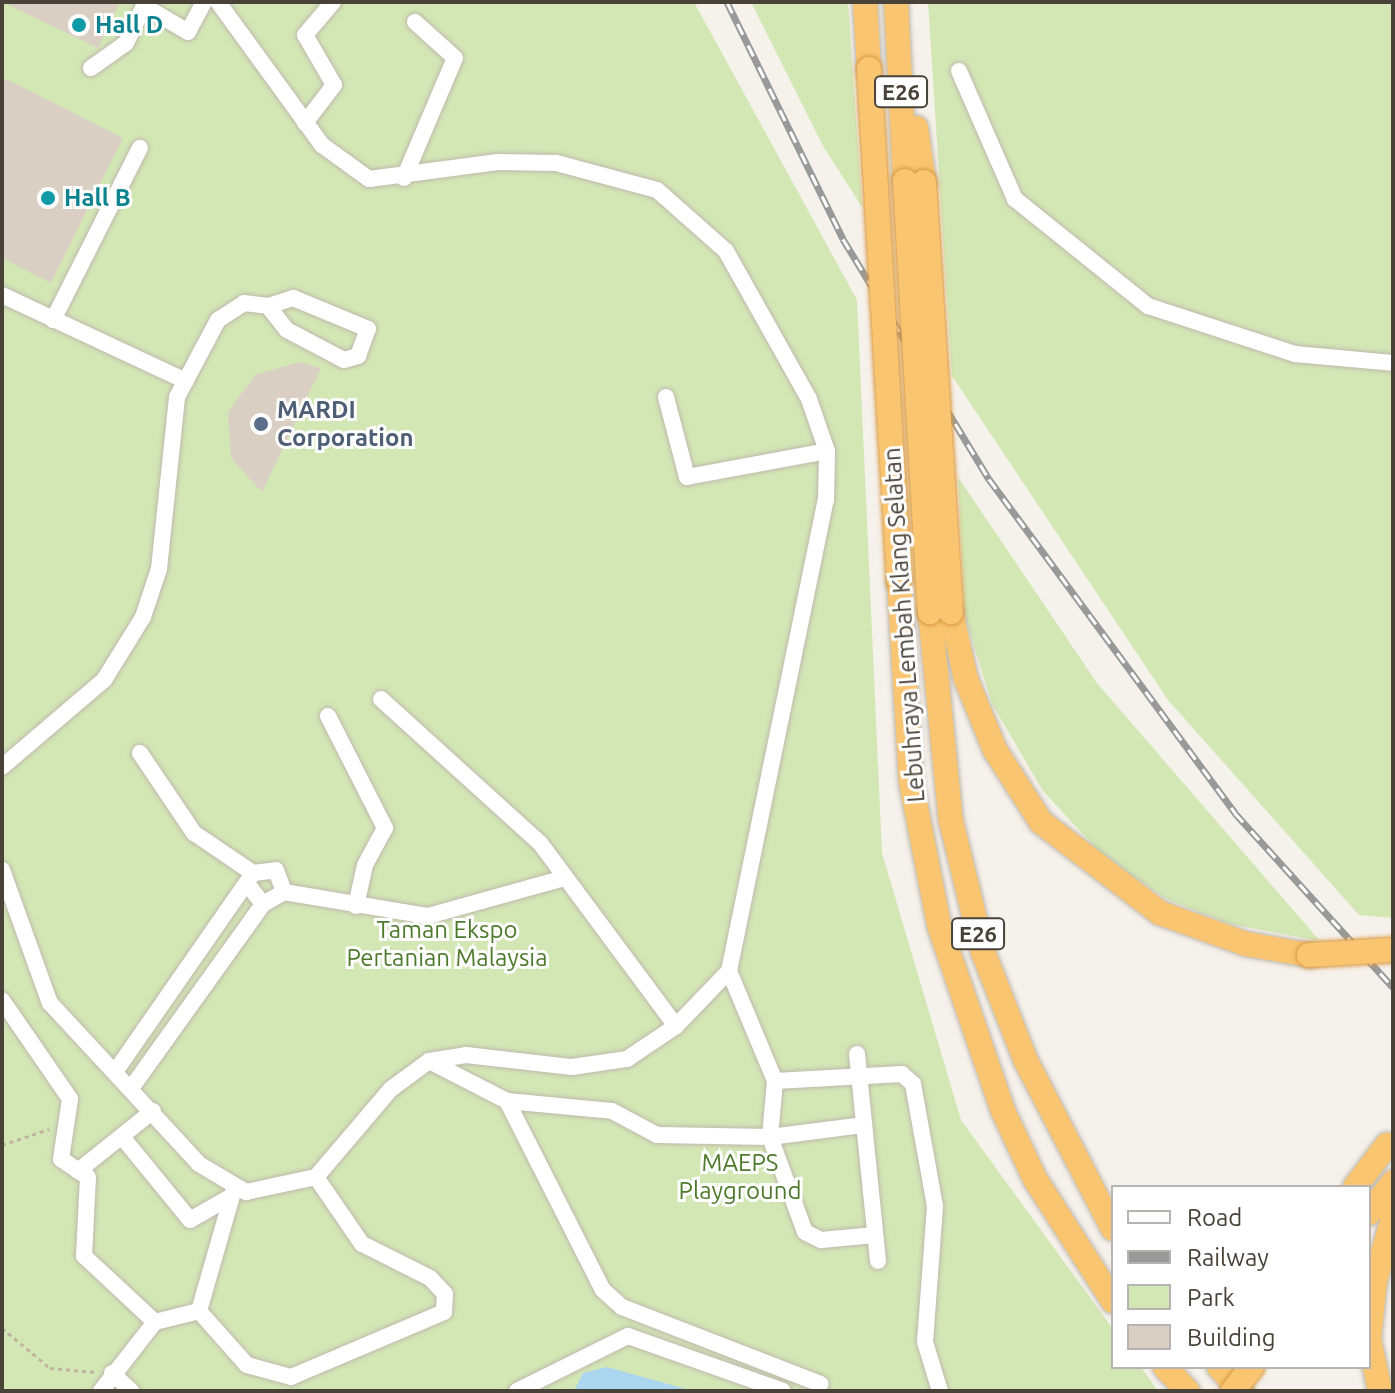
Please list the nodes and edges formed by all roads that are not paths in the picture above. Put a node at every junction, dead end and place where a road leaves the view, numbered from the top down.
1 (204, 2) edge
2 (218, 2) edge
3 (333, 2) edge
4 (865, 2) edge
5 (896, 2) edge
6 (415, 22) dead end
7 (91, 68) dead end
8 (959, 71) dead end
9 (305, 123) junction
10 (140, 148) dead end
11 (404, 178) junction
12 (2, 295) edge
13 (268, 306) junction
14 (53, 320) junction
15 (1393, 363) edge
16 (186, 381) junction
17 (666, 397) dead end
18 (827, 451) junction
19 (941, 612) junction
20 (381, 699) dead end
21 (328, 716) dead end
22 (140, 753) dead end
23 (2, 767) edge
24 (2, 870) edge
25 (564, 878) junction
26 (251, 879) junction
27 (284, 892) junction
28 (263, 904) junction
29 (356, 906) junction
30 (1393, 950) edge
31 (729, 971) junction
32 (180, 987) junction
33 (2, 1000) edge
34 (198, 1000) junction
35 (676, 1026) junction
36 (857, 1054) dead end
37 (429, 1061) junction
38 (117, 1069) junction
39 (859, 1077) junction
40 (775, 1081) junction
41 (132, 1087) junction
42 (507, 1101) junction
43 (153, 1111) junction
44 (864, 1125) junction
45 (770, 1137) junction
46 (123, 1138) junction
47 (1387, 1145) dead end
48 (78, 1171) junction
49 (316, 1177) junction
50 (1393, 1182) edge
51 (1357, 1185) edge
52 (232, 1193) junction
53 (1371, 1210) edge
54 (1393, 1218) edge
55 (1111, 1225) edge
56 (875, 1235) junction
57 (878, 1261) dead end
58 (1111, 1298) edge
59 (199, 1311) junction
60 (1371, 1320) edge
61 (155, 1322) junction
62 (1371, 1348) edge
63 (1215, 1369) edge
64 (1221, 1369) edge
65 (1250, 1369) edge
66 (106, 1382) edge
67 (821, 1384) dead end
68 (1183, 1385) edge
69 (131, 1391) edge
70 (517, 1391) edge
71 (783, 1391) edge
72 (940, 1391) edge
73 (1233, 1391) edge
74 (1241, 1391) edge
75 (1380, 1391) edge

1 - 7 street
2 - 9 street
3 - 9 street
4 - 58 highway, Lebuhraya Lembah Klang Selatan / E26, bridge
5 - 19 highway, Lebuhraya Lembah Klang Selatan / E26, bridge
6 - 11 street
8 - 15 street
9 - 11 street
10 - 14 street
11 - 18 street
12 - 14 street
13 - 13 street
13 - 16 street
14 - 16 street
16 - 23 street
17 - 18 street
18 - 31 street
19 - 30 highway, bridge
19 - 55 highway, Lebuhraya Lembah Klang Selatan / E26
20 - 25 street
21 - 29 street
22 - 26 street
24 - 38 street
25 - 29 street
25 - 35 street
26 - 27 street
26 - 28 street
26 - 32 street
27 - 28 street
27 - 29 street
28 - 34 street
31 - 35 street
31 - 40 street
32 - 34 street
32 - 38 street
33 - 48 street
34 - 41 street
35 - 37 street
36 - 39 street
37 - 42 street
37 - 49 street
38 - 41 street
39 - 40 street
39 - 44 street
39 - 72 street
40 - 45 street
41 - 43 street
42 - 45 street
42 - 67 street
43 - 46 street
43 - 52 street
44 - 45 street
44 - 56 street
45 - 56 street
46 - 48 street
46 - 52 street
47 - 51 highway
48 - 61 street
49 - 52 street
49 - 59 street
50 - 53 highway
52 - 59 street
54 - 60 highway
56 - 57 street
59 - 61 street
61 - 66 street
62 - 75 highway
63 - 68 highway
64 - 74 highway
65 - 73 highway, bridge
66 - 69 street
70 - 71 street

